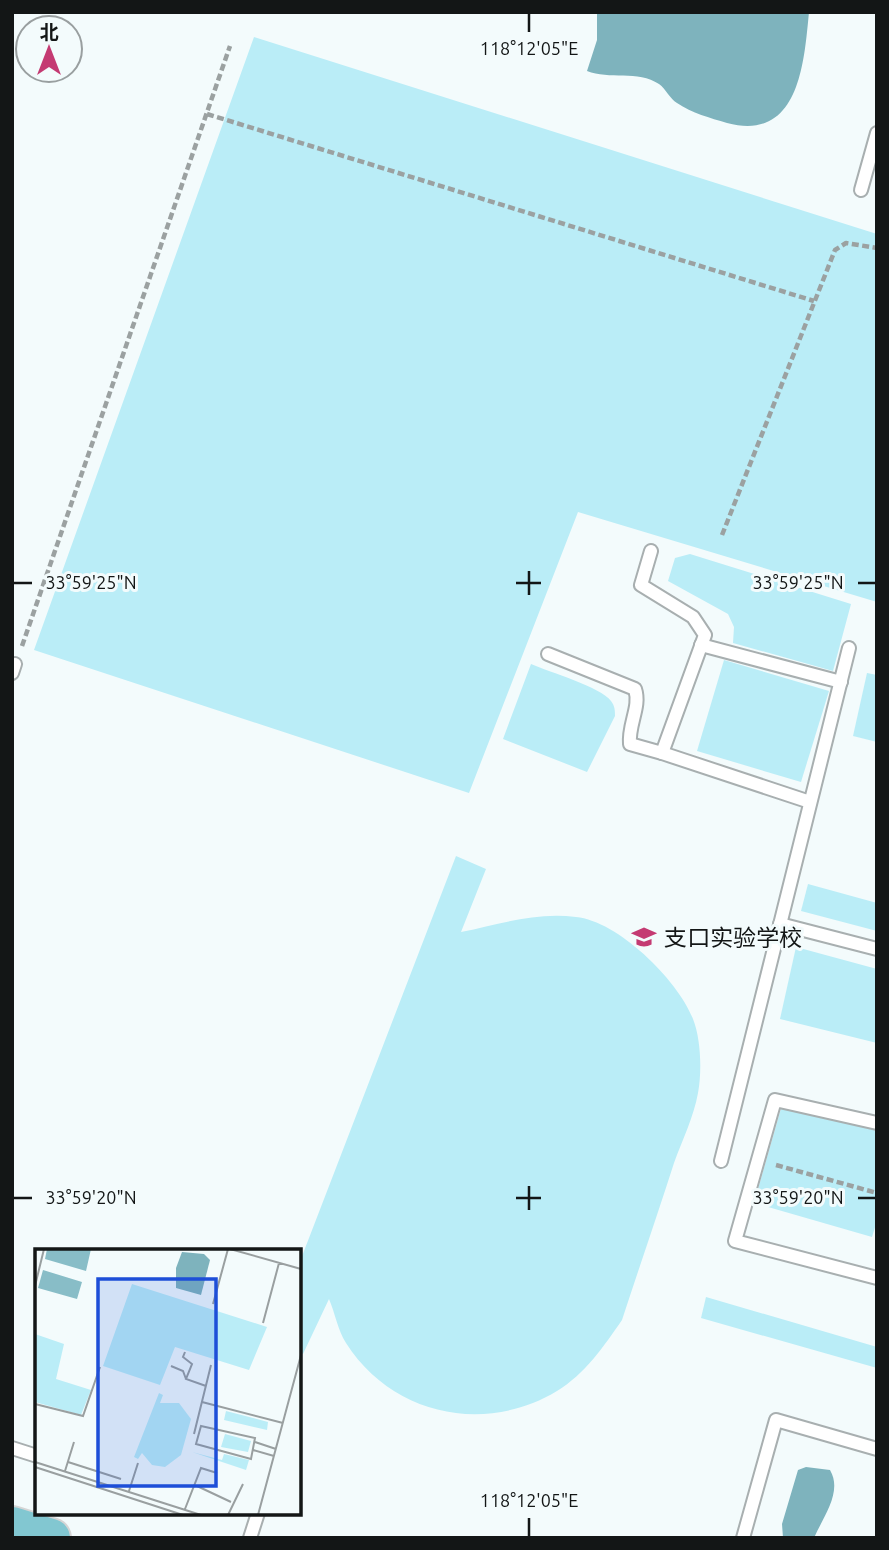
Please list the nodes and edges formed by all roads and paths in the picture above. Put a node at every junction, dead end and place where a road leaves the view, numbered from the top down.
1 (230, 46) dead end
2 (207, 114) junction
3 (877, 133) edge
4 (861, 190) dead end
5 (877, 248) edge
6 (814, 301) junction
7 (722, 535) dead end
8 (651, 551) dead end
9 (701, 645) junction
10 (849, 648) dead end
11 (548, 654) dead end
12 (14, 668) edge
13 (841, 682) junction
14 (662, 753) junction
15 (810, 802) junction
16 (780, 924) junction
17 (877, 949) edge
18 (877, 1123) edge
19 (758, 1160) junction
20 (721, 1161) dead end
21 (877, 1193) edge
22 (877, 1278) edge
23 (12, 1448) edge
24 (877, 1449) edge
25 (35, 1455) edge
26 (257, 1515) edge
27 (250, 1538) edge
28 (743, 1538) edge

1 - 2 path
2 - 6 path
2 - 12 path
3 - 4 lane
5 - 6 path
6 - 7 path
8 - 9 lane
9 - 13 lane
9 - 14 lane
10 - 13 lane
11 - 14 lane
13 - 15 lane
14 - 15 lane
15 - 16 lane
16 - 17 lane
16 - 20 lane
18 - 19 lane
19 - 21 path
19 - 22 lane
23 - 25 lane
24 - 28 lane
26 - 27 lane

